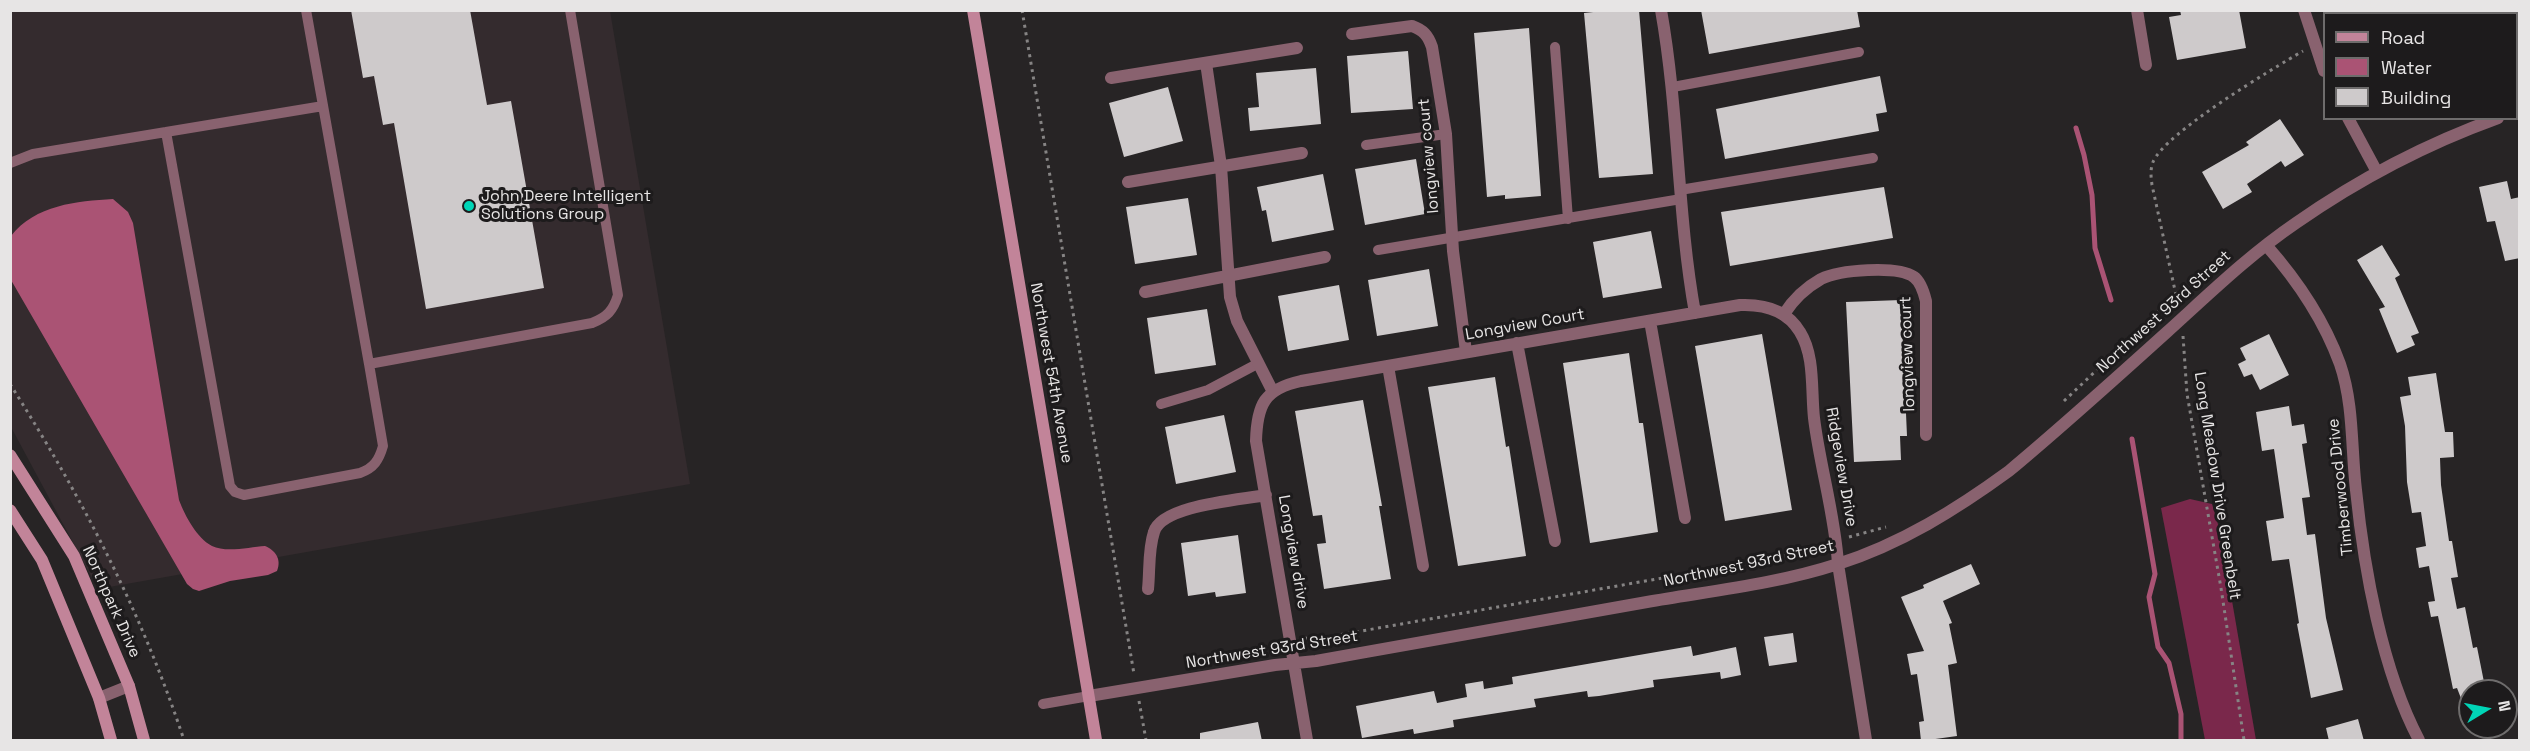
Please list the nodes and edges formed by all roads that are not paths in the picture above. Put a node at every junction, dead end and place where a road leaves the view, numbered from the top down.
1 (306, 10) edge
2 (570, 10) edge
3 (973, 10) edge
4 (1661, 10) edge
5 (2137, 10) edge
6 (2304, 10) edge
7 (1352, 34) dead end
8 (1555, 47) dead end
9 (1297, 48) dead end
10 (1859, 52) dead end
11 (1206, 63) junction
12 (2146, 65) dead end
13 (2323, 66) edge
14 (1111, 78) dead end
15 (1673, 87) junction
16 (323, 106) junction
17 (2349, 120) edge
18 (2492, 120) edge
19 (166, 132) junction
20 (1446, 134) junction
21 (1366, 145) dead end
22 (1302, 153) dead end
23 (1873, 158) dead end
24 (10, 163) edge
25 (1221, 165) junction
26 (2377, 172) junction
27 (1128, 182) dead end
28 (1680, 195) junction
29 (1568, 219) junction
30 (1453, 238) junction
31 (2266, 245) junction
32 (1378, 250) dead end
33 (1325, 257) dead end
34 (1228, 277) junction
35 (1145, 292) dead end
36 (1695, 313) junction
37 (1784, 314) junction
38 (1650, 321) junction
39 (1517, 344) junction
40 (1466, 352) junction
41 (1258, 363) junction
42 (369, 364) junction
43 (1388, 366) junction
44 (1273, 392) junction
45 (1161, 404) dead end
46 (1926, 435) dead end
47 (10, 455) edge
48 (1266, 495) junction
49 (10, 510) edge
50 (1685, 518) dead end
51 (1555, 541) dead end
52 (1838, 564) junction
53 (1424, 566) dead end
54 (1148, 589) dead end
55 (1295, 663) junction
56 (129, 686) junction
57 (1089, 696) junction
58 (99, 698) junction
59 (1043, 704) dead end
60 (111, 741) edge
61 (144, 741) edge
62 (1096, 741) edge
63 (1307, 741) edge
64 (1866, 741) edge
65 (2419, 741) edge

1 - 16 lane
2 - 42 lane
3 - 57 street, Northwest 54th Avenue
4 - 15 street
5 - 12 street
6 - 13 street
7 - 20 street, longview court
8 - 29 lane
9 - 11 street
10 - 15 lane
11 - 14 street
11 - 25 street
15 - 28 street
16 - 19 lane
16 - 42 lane
17 - 26 street
18 - 26 street, Northwest 93rd Street
19 - 24 lane
19 - 42 lane
20 - 21 lane, Longview Court
20 - 30 street, longview court
22 - 25 street
23 - 28 lane
25 - 27 street
25 - 34 street
26 - 31 street, Northwest 93rd Street
28 - 29 lane
28 - 36 street
29 - 30 lane
30 - 32 lane
30 - 40 street, longview court
31 - 52 street, Northwest 93rd Street
31 - 65 street, Timberwood Drive
33 - 34 street
34 - 35 street
34 - 41 street
36 - 37 street, Longview Court
36 - 38 street, Longview Court
37 - 46 street, longview court
37 - 52 street, Ridgeview Drive
38 - 39 street, Longview Court
38 - 50 street
39 - 40 street, Longview Court
39 - 51 street, longview court
40 - 43 street, Longview Court
41 - 44 street
41 - 45 lane
43 - 44 street, Longview Court
43 - 53 street
44 - 48 street, Longview drive
47 - 56 street, Northpark Drive
48 - 54 street
48 - 55 street, Longview drive
49 - 58 street
52 - 55 street, Northwest 93rd Street
52 - 64 street, Ridgeview Drive
55 - 57 street, Northwest 93rd Street
55 - 63 street, Longview drive
56 - 58 street
56 - 61 street, Northpark Drive
57 - 59 lane
57 - 62 street, Northwest 54th Avenue
58 - 60 street

